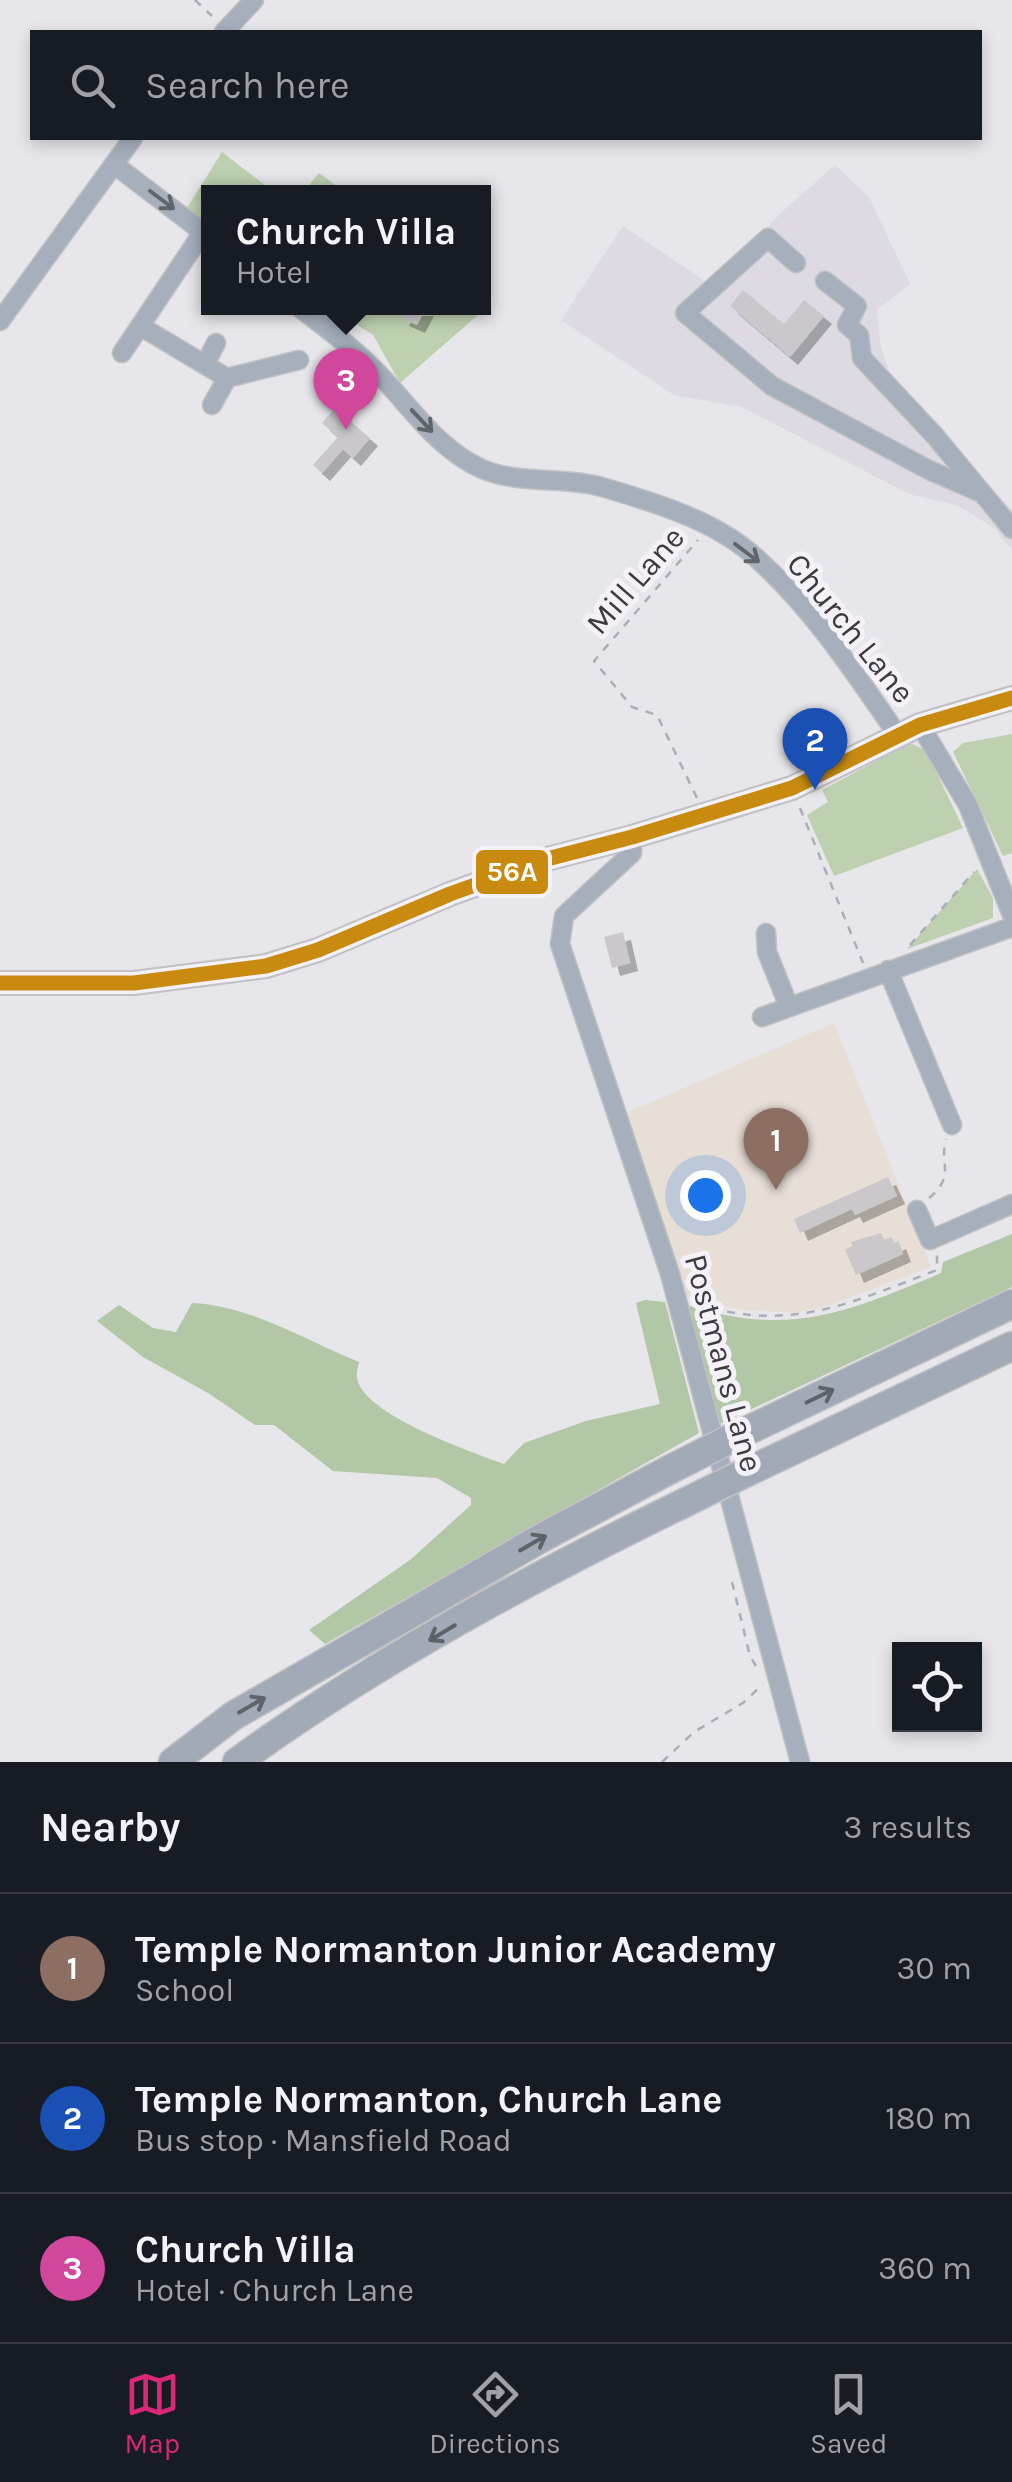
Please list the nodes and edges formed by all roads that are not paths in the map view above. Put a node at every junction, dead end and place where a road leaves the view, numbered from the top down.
1 (254, 0) edge
2 (227, 30) edge
3 (131, 140) edge
4 (115, 165) junction
5 (201, 230) edge
6 (201, 241) edge
7 (796, 262) dead end
8 (825, 281) dead end
9 (308, 315) edge
10 (0, 321) edge
11 (140, 326) junction
12 (216, 342) dead end
13 (122, 353) dead end
14 (299, 360) dead end
15 (204, 364) junction
16 (227, 378) junction
17 (212, 404) dead end
18 (982, 493) junction
19 (1012, 529) edge
20 (1012, 698) edge
21 (920, 724) junction
22 (898, 734) junction
23 (632, 837) junction
24 (1012, 915) edge
25 (1012, 926) edge
26 (766, 933) dead end
27 (888, 970) junction
28 (0, 984) edge
29 (789, 1007) junction
30 (762, 1016) dead end
31 (952, 1125) road end
32 (1012, 1204) edge
33 (918, 1210) road end
34 (1012, 1304) edge
35 (1012, 1346) edge
36 (172, 1762) edge
37 (237, 1762) edge
38 (800, 1762) edge

1 - 2 street
3 - 4 street
4 -> 5 street
4 - 10 street
6 - 11 street
7 - 18 street
8 - 18 street
9 -> 22 street, Church Lane
11 - 13 street
11 - 15 street
12 - 15 street
14 - 16 street
15 - 16 street
16 - 17 street
18 - 19 street
20 - 21 main road
21 - 22 main road
21 - 24 street
22 - 23 main road
23 - 28 main road
23 - 38 street, Postmans Lane
25 - 27 street
26 - 29 street
27 - 29 street
27 - 31 street
29 - 30 street
32 - 33 street
36 -> 34 highway, bridge
35 -> 37 highway, bridge

